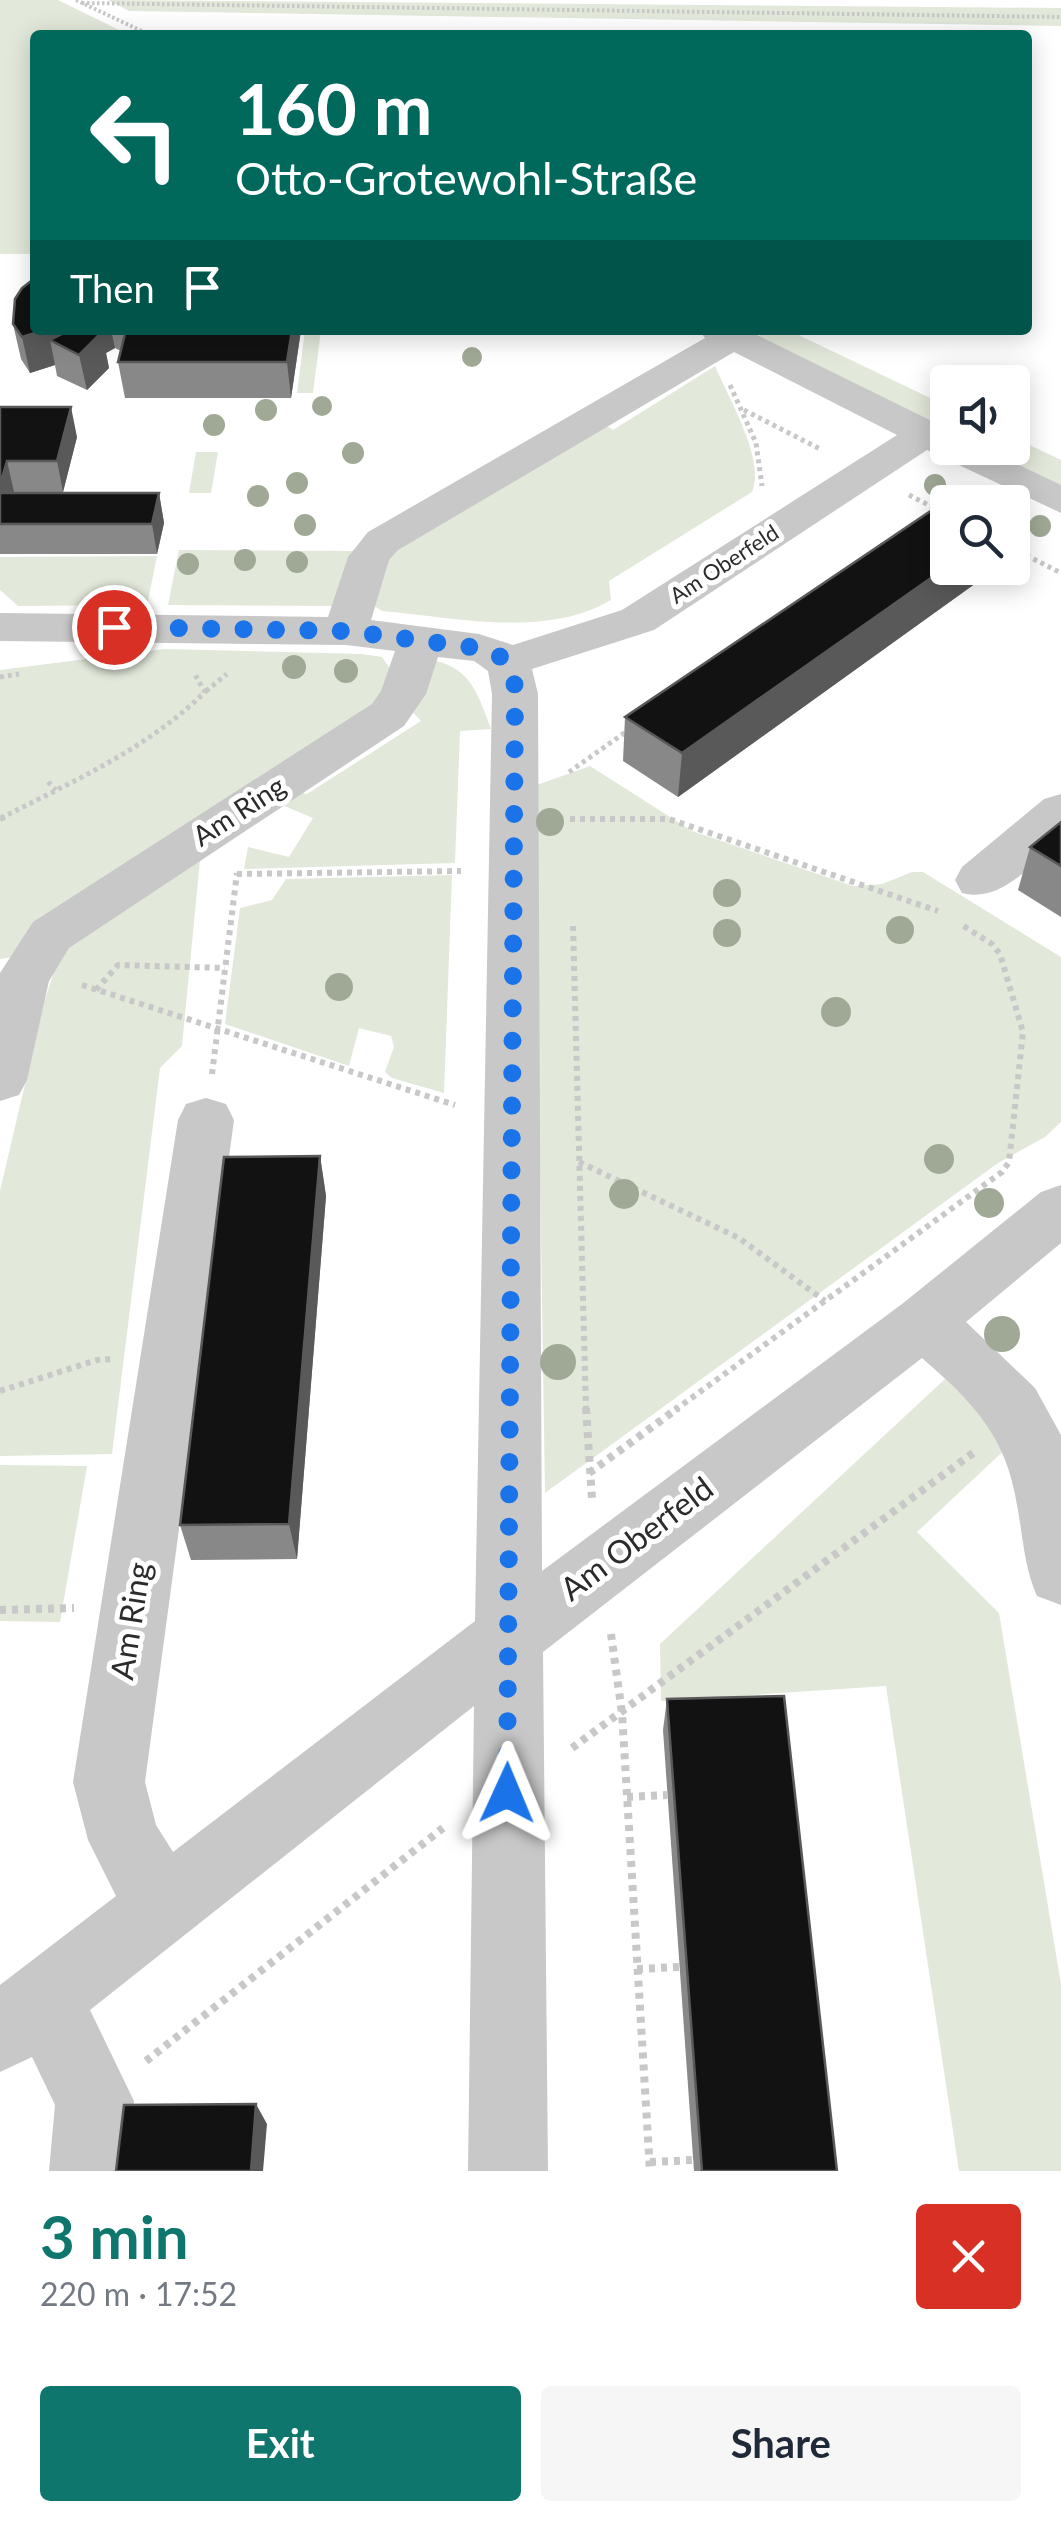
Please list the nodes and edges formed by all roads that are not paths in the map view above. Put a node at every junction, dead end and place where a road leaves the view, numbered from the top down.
1 (720, 339) edge
2 (930, 436) edge
3 (930, 449) edge
4 (988, 465) edge
5 (1061, 501) edge
6 (0, 628) edge
7 (346, 631) junction
8 (422, 639) junction
9 (507, 662) junction
10 (1061, 811) edge
11 (967, 900) road end
12 (0, 1080) edge
13 (206, 1120) road end
14 (1061, 1208) edge
15 (924, 1322) junction
16 (1061, 1574) edge
17 (508, 1637) junction
18 (164, 1905) junction
19 (22, 2017) edge
20 (89, 2171) edge
21 (508, 2171) edge

1 - 2 street
1 - 7 street
3 - 9 street, Am Oberfeld
4 - 5 street
6 - 7 street
7 - 8 street
8 - 9 street
8 - 12 street, Am Ring
9 - 17 street
10 - 11 street
13 - 18 street, Am Ring
14 - 15 street, Am Oberfeld
15 - 16 street
15 - 17 street, Am Oberfeld
17 - 18 street, Am Oberfeld
17 - 21 street
18 - 19 street
19 - 20 street

